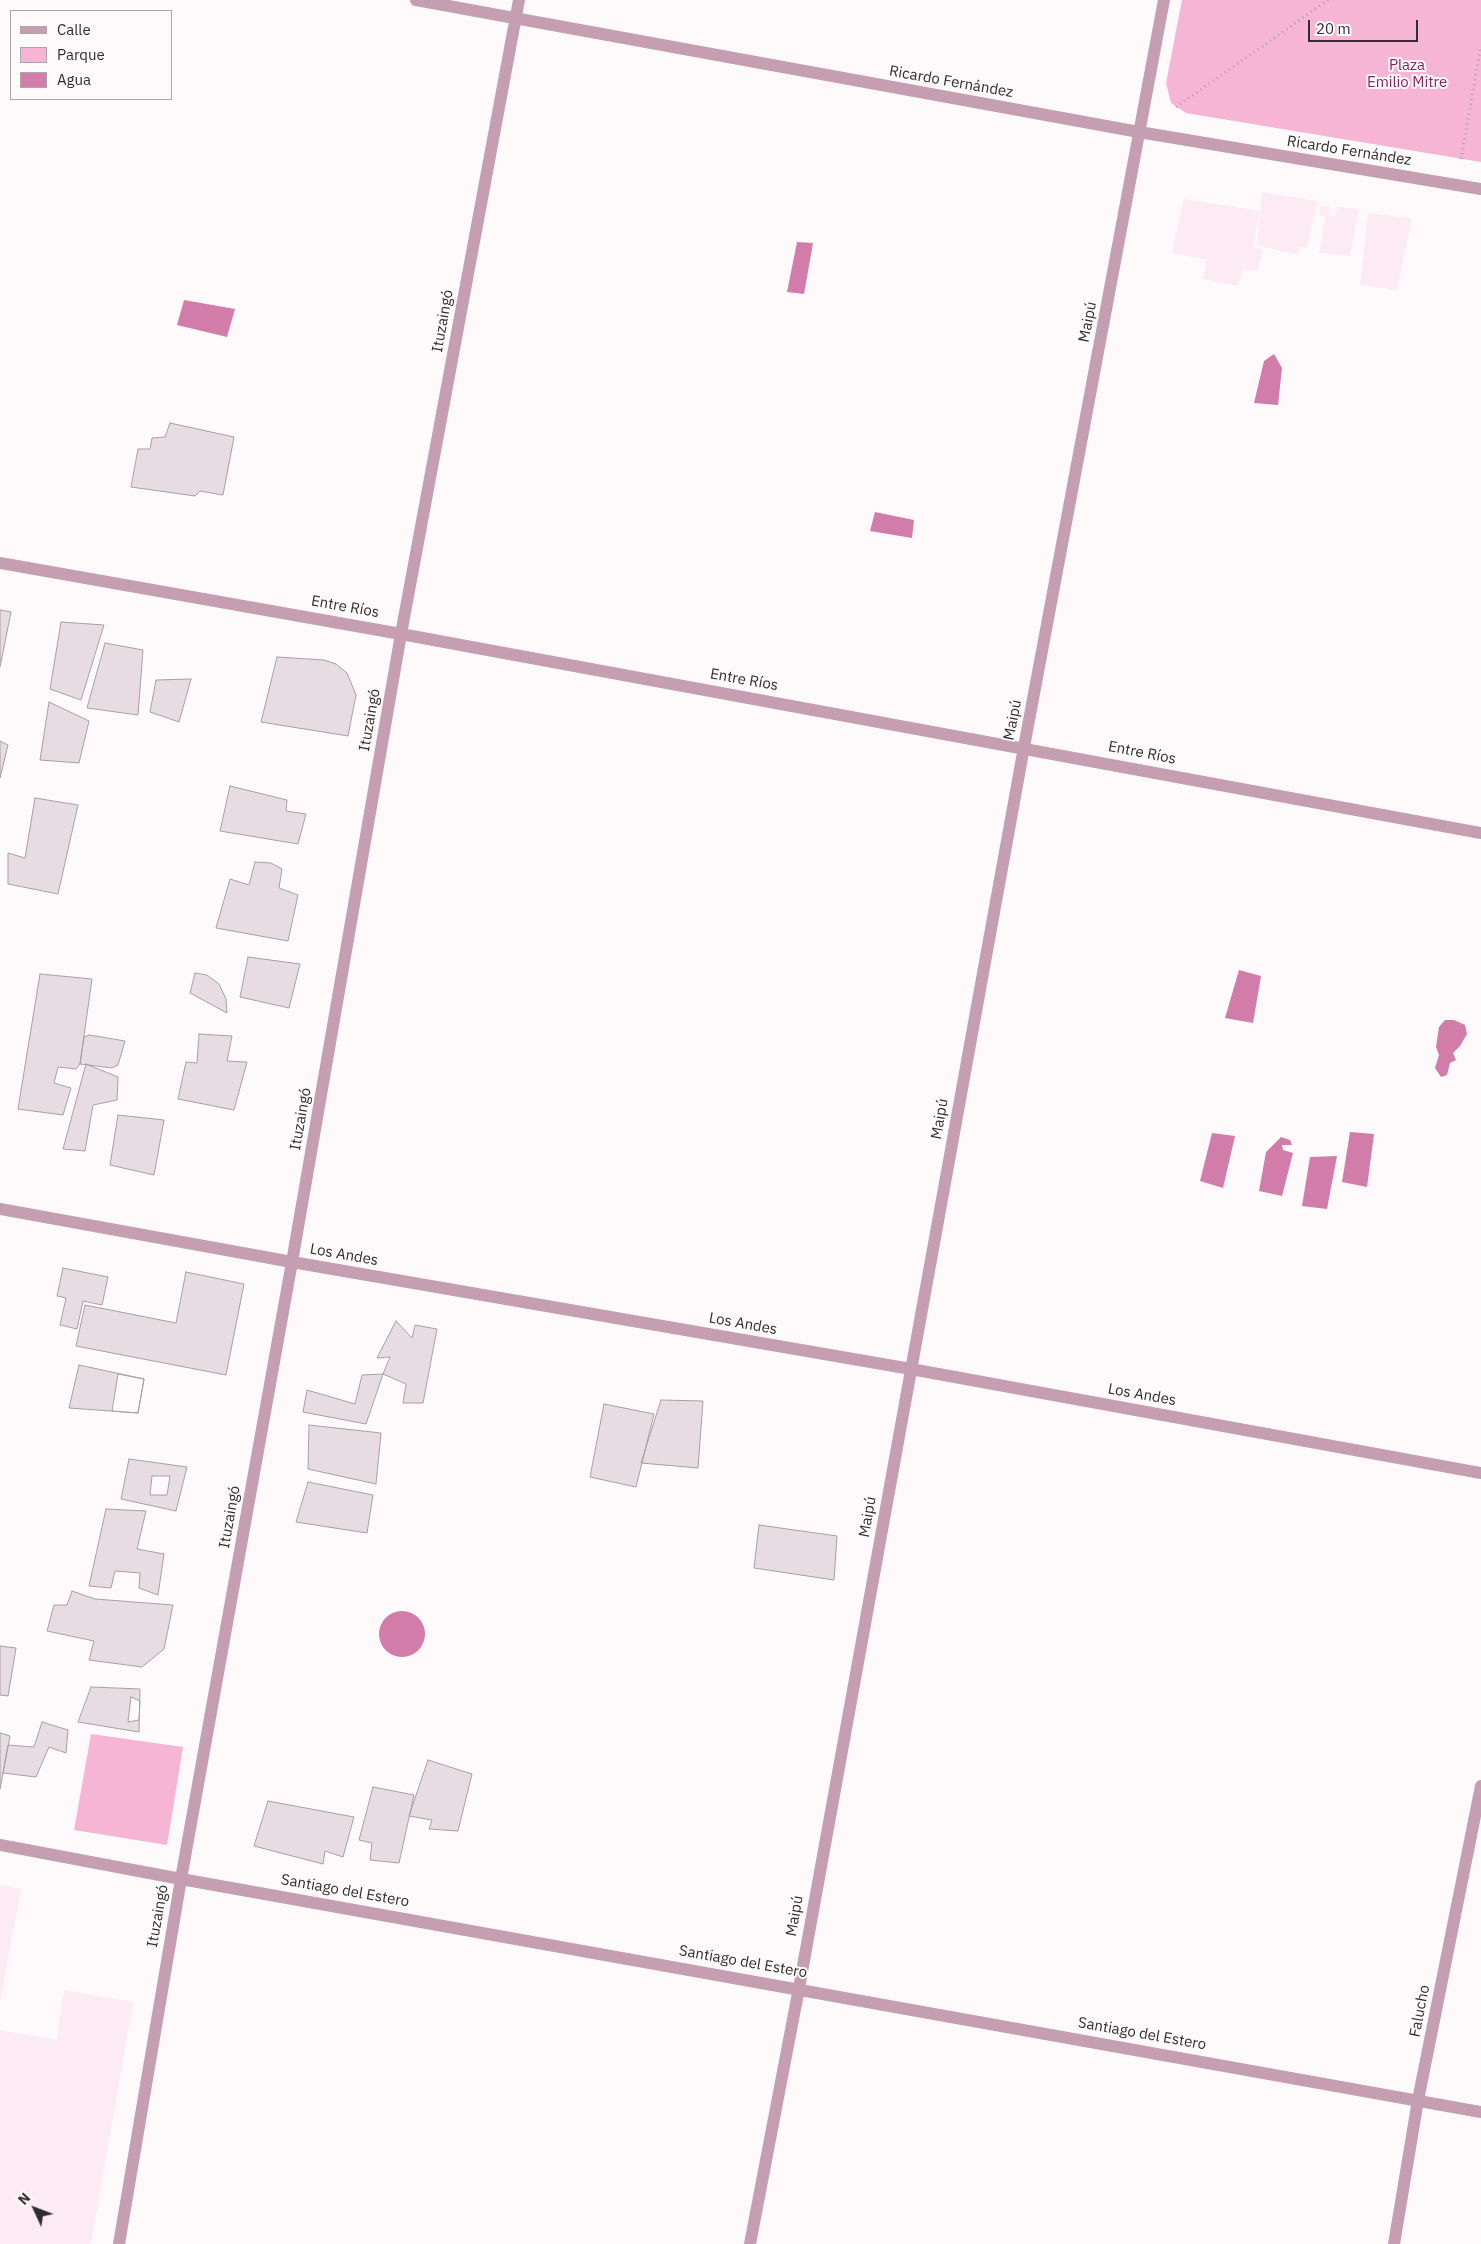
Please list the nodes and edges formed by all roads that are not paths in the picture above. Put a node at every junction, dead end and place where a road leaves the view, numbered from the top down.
1 (416, 0) edge
2 (519, 0) edge
3 (1164, 0) edge
4 (515, 19) junction
5 (1139, 132) junction
6 (1481, 189) edge
7 (0, 563) edge
8 (401, 634) junction
9 (1024, 748) junction
10 (1481, 833) edge
11 (0, 1209) edge
12 (292, 1262) junction
13 (911, 1369) junction
14 (1481, 1473) edge
15 (1481, 1786) edge
16 (0, 1845) edge
17 (181, 1879) junction
18 (799, 1988) junction
19 (1418, 2100) junction
20 (1481, 2112) edge
21 (119, 2244) edge
22 (750, 2244) edge
23 (1394, 2244) edge

1 - 4 street, Ricardo Fernández
2 - 4 street, Ituzaingó
3 - 5 street, Maipú
4 - 5 street, Ricardo Fernández
4 - 8 street, Ituzaingó
5 - 6 street, Ricardo Fernández
5 - 9 street, Maipú
7 - 8 street, Entre Ríos
8 - 9 street, Entre Ríos
8 - 12 street, Ituzaingó
9 - 10 street, Entre Ríos
9 - 13 street, Maipú
11 - 12 street, Los Andes
12 - 13 street, Los Andes
12 - 17 street, Ituzaingó
13 - 14 street, Los Andes
13 - 18 street, Maipú
15 - 19 street, Falucho
16 - 17 street, Santiago del Estero
17 - 18 street, Santiago del Estero
17 - 21 street, Ituzaingó
18 - 19 street, Santiago del Estero
18 - 22 street, Maipú
19 - 20 street, Santiago del Estero
19 - 23 street, Falucho

